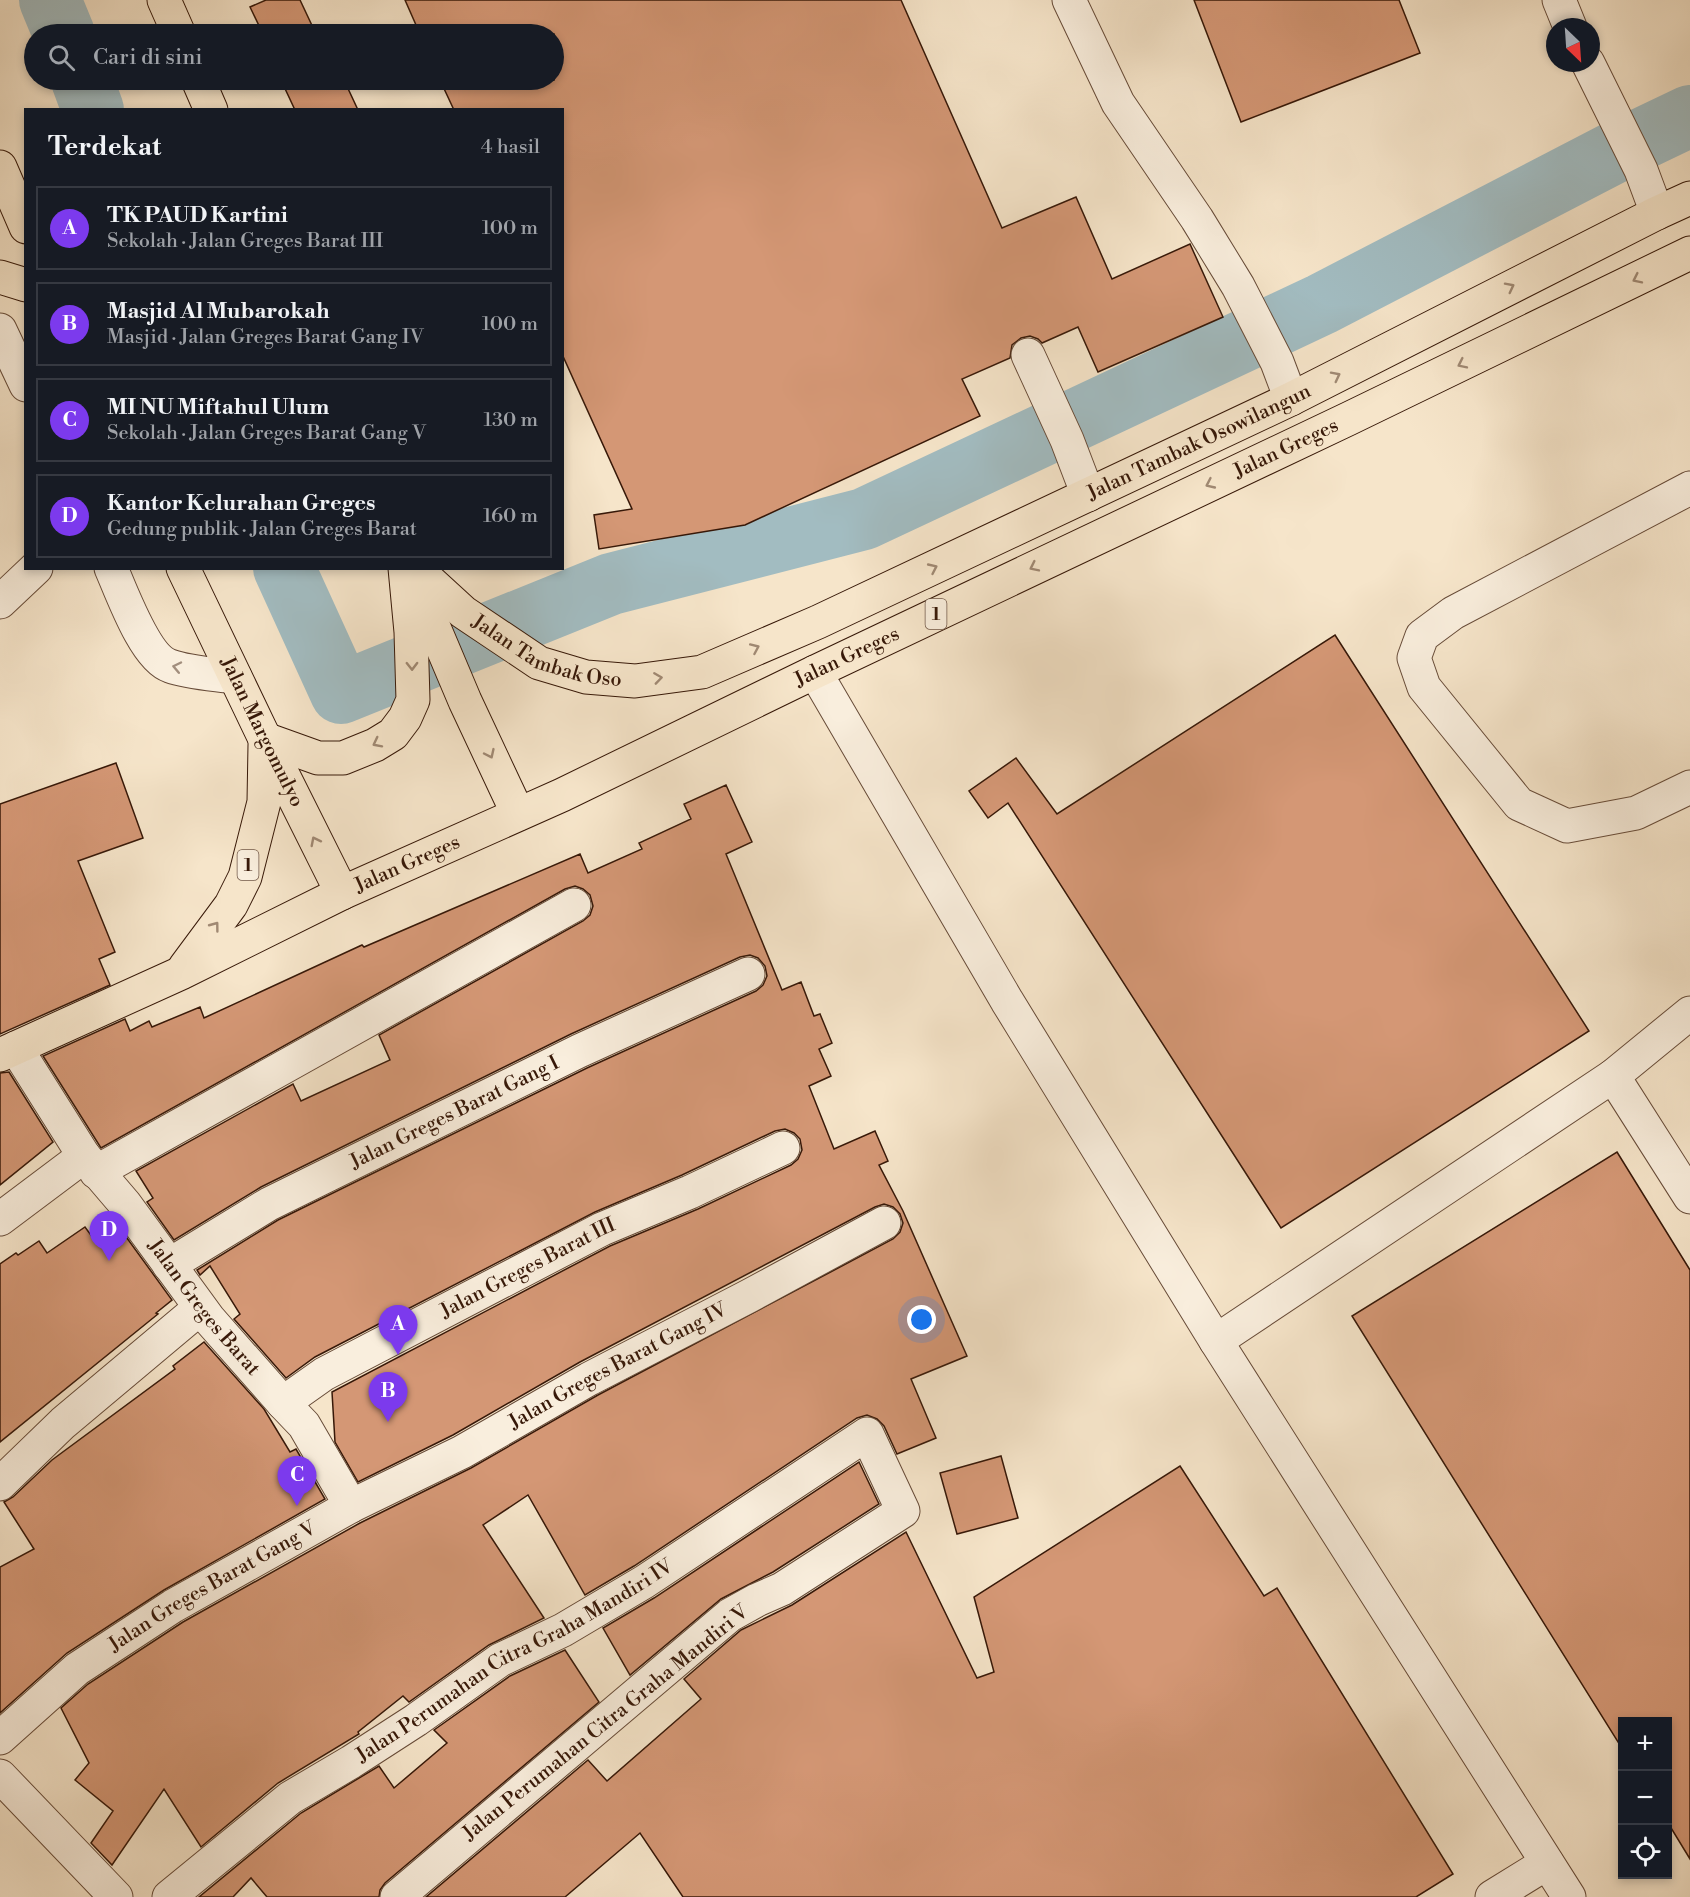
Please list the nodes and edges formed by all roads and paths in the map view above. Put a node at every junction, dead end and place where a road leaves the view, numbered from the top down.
1 (164, 0) edge
2 (1069, 0) edge
3 (1559, 0) edge
4 (1566, 18) edge
5 (175, 24) edge
6 (1593, 72) edge
7 (202, 90) edge
8 (210, 108) edge
9 (0, 167) edge
10 (1690, 198) edge
11 (1657, 213) junction
12 (24, 222) edge
13 (1690, 253) edge
14 (0, 277) edge
15 (24, 284) edge
16 (0, 331) edge
17 (1028, 355) dead end
18 (24, 381) edge
19 (1291, 399) junction
20 (1690, 488) edge
21 (1088, 495) junction
22 (34, 570) edge
23 (112, 570) edge
24 (184, 570) edge
25 (407, 570) edge
26 (417, 570) edge
27 (0, 602) edge
28 (419, 620) junction
29 (702, 672) joint
30 (815, 672) junction
31 (235, 677) junction
32 (265, 739) junction
33 (1690, 787) edge
34 (518, 814) junction
35 (342, 893) junction
36 (574, 905) dead end
37 (181, 973) junction
38 (748, 974) dead end
39 (1690, 1013) edge
40 (8, 1051) edge
41 (1613, 1076) junction
42 (783, 1148) dead end
43 (90, 1164) junction
44 (1690, 1197) edge
45 (0, 1219) edge
46 (884, 1222) dead end
47 (169, 1265) junction
48 (200, 1308) junction
49 (1216, 1341) junction
50 (283, 1403) junction
51 (867, 1434) joint
52 (0, 1484) edge
53 (351, 1506) junction
54 (0, 1738) edge
55 (0, 1776) edge
56 (1547, 1863) junction
57 (116, 1897) edge
58 (169, 1897) edge
59 (397, 1897) edge
60 (1492, 1897) edge
61 (1569, 1897) edge

1 - 5 highway
2 - 19 street
3 - 4 street
6 - 11 street
7 - 8 highway
9 - 12 highway
10 - 11 highway, Jalan Tambak Osowilangun / 1
19 -> 11 highway, Jalan Tambak Osowilangun / 1
13 -> 30 highway, Jalan Greges / 1
14 - 15 highway
16 - 18 street
17 - 21 street
19 - 21 highway, Jalan Tambak Osowilangun / 1
20 - 33 street
29 -> 21 highway, Jalan Tambak Osowilangun / 1
22 - 27 street
31 -> 23 street
24 - 31 highway, Jalan Margomulyo / 1
25 - 28 highway
26 -> 29 highway, Jalan Tambak Oso / 1
28 -> 32 highway
28 -> 34 highway
30 - 34 highway, Jalan Greges / 1
30 - 49 street
31 - 32 highway, Jalan Margomulyo / 1
35 -> 32 highway, Jalan Margomulyo
37 -> 32 highway, 1
34 - 35 highway, Jalan Greges / 1
35 - 37 highway, Jalan Greges / 1
36 - 43 street
37 - 40 highway, Jalan Greges / 1
38 - 47 street, Jalan Greges Barat Gang I
39 - 41 street
40 - 43 street, Jalan Greges Barat
41 - 44 street
41 - 49 street
42 - 50 street, Jalan Greges Barat III
43 - 45 street
43 - 47 street, Jalan Greges Barat
46 - 53 street, Jalan Greges Barat Gang IV
47 - 48 street, Jalan Greges Barat
48 - 50 street, Jalan Greges Barat
48 - 52 street
49 - 56 street
50 - 53 street, Jalan Greges Barat
51 - 58 street, Jalan Perumahan Citra Graha Mandiri IV
51 - 59 street, Jalan Perumahan Citra Graha Mandiri V
53 - 54 street, Jalan Greges Barat Gang V
55 - 57 street
56 - 60 street
56 - 61 street

